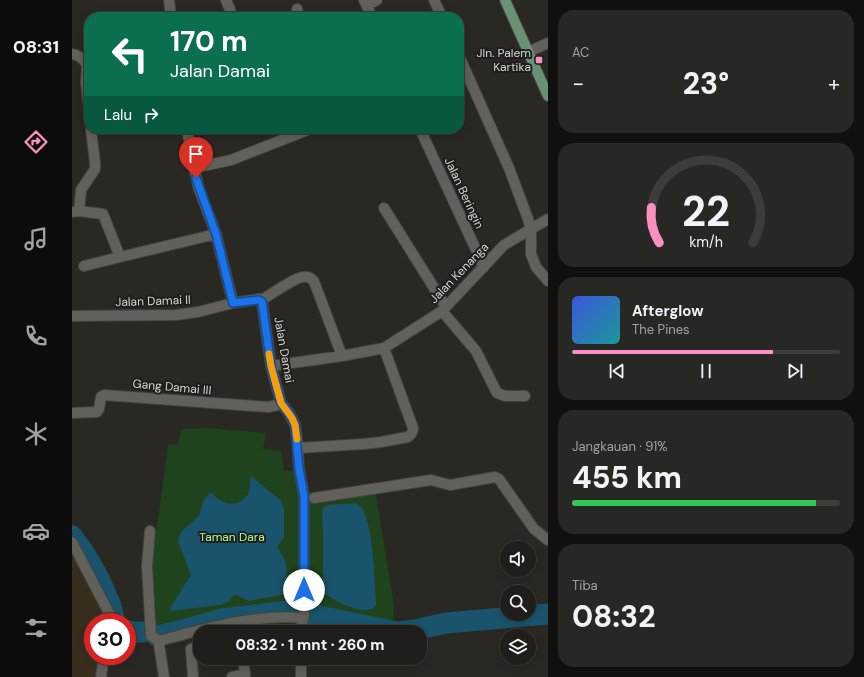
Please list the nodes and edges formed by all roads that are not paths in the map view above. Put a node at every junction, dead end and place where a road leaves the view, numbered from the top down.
1 (169, 0) edge
2 (226, 0) edge
3 (377, 0) edge
4 (434, 0) edge
5 (505, 0) edge
6 (365, 2) edge
7 (170, 12) edge
8 (231, 12) edge
9 (370, 12) edge
10 (440, 12) edge
11 (548, 43) edge
12 (528, 52) junction
13 (72, 54) edge
14 (84, 60) edge
15 (464, 67) edge
16 (548, 96) edge
17 (92, 134) edge
18 (188, 134) edge
19 (297, 134) edge
20 (422, 134) edge
21 (194, 168) junction
22 (384, 208) dead end
23 (76, 211) edge
24 (548, 219) edge
25 (530, 230) junction
26 (216, 234) junction
27 (120, 257) junction
28 (84, 266) dead end
29 (484, 267) junction
30 (548, 281) edge
31 (261, 300) junction
32 (233, 303) junction
33 (444, 309) junction
34 (72, 316) edge
35 (384, 348) junction
36 (342, 356) junction
37 (271, 366) junction
38 (525, 396) dead end
39 (281, 403) junction
40 (72, 412) edge
41 (298, 448) junction
42 (314, 498) dead end
43 (150, 531) dead end
44 (548, 540) edge
45 (72, 542) edge
46 (109, 613) edge
47 (304, 614) junction
48 (302, 625) edge
49 (160, 641) junction
50 (193, 648) edge
51 (103, 665) edge
52 (244, 665) edge
53 (301, 665) edge
54 (101, 677) edge
55 (164, 677) edge
56 (192, 677) edge
57 (232, 677) edge
58 (301, 677) edge

1 - 7 street
2 - 8 street
3 - 6 street
4 - 10 street
5 - 12 main road
6 - 9 street
11 - 12 street
12 - 16 main road
13 - 14 street
15 - 25 street
17 - 23 street
18 - 21 street
19 - 21 street
20 - 29 street, Jalan Beringin
21 - 26 street
22 - 33 street
23 - 27 street
24 - 25 street, Jalan Kenanga
25 - 29 street, Jalan Kenanga
25 - 30 street
26 - 27 street
26 - 32 street
27 - 28 street
29 - 33 street, Jalan Kenanga
31 - 32 street
31 - 36 street
31 - 37 street, Jalan Damai
32 - 34 street, Jalan Damai II
33 - 35 street, Jalan Kenanga
33 - 38 street
35 - 36 street, Jalan Kenanga
35 - 41 street
36 - 37 street, Jalan Kenanga
37 - 39 street, Jalan Damai
39 - 40 street, Gang Damai III
39 - 41 street, Jalan Damai
41 - 47 street, Jalan Damai
42 - 44 street
43 - 49 street
45 - 46 street
47 - 48 street, Jalan Damai
47 - 49 street
49 - 55 street
50 - 56 street
51 - 54 street
52 - 57 street
53 - 58 street

